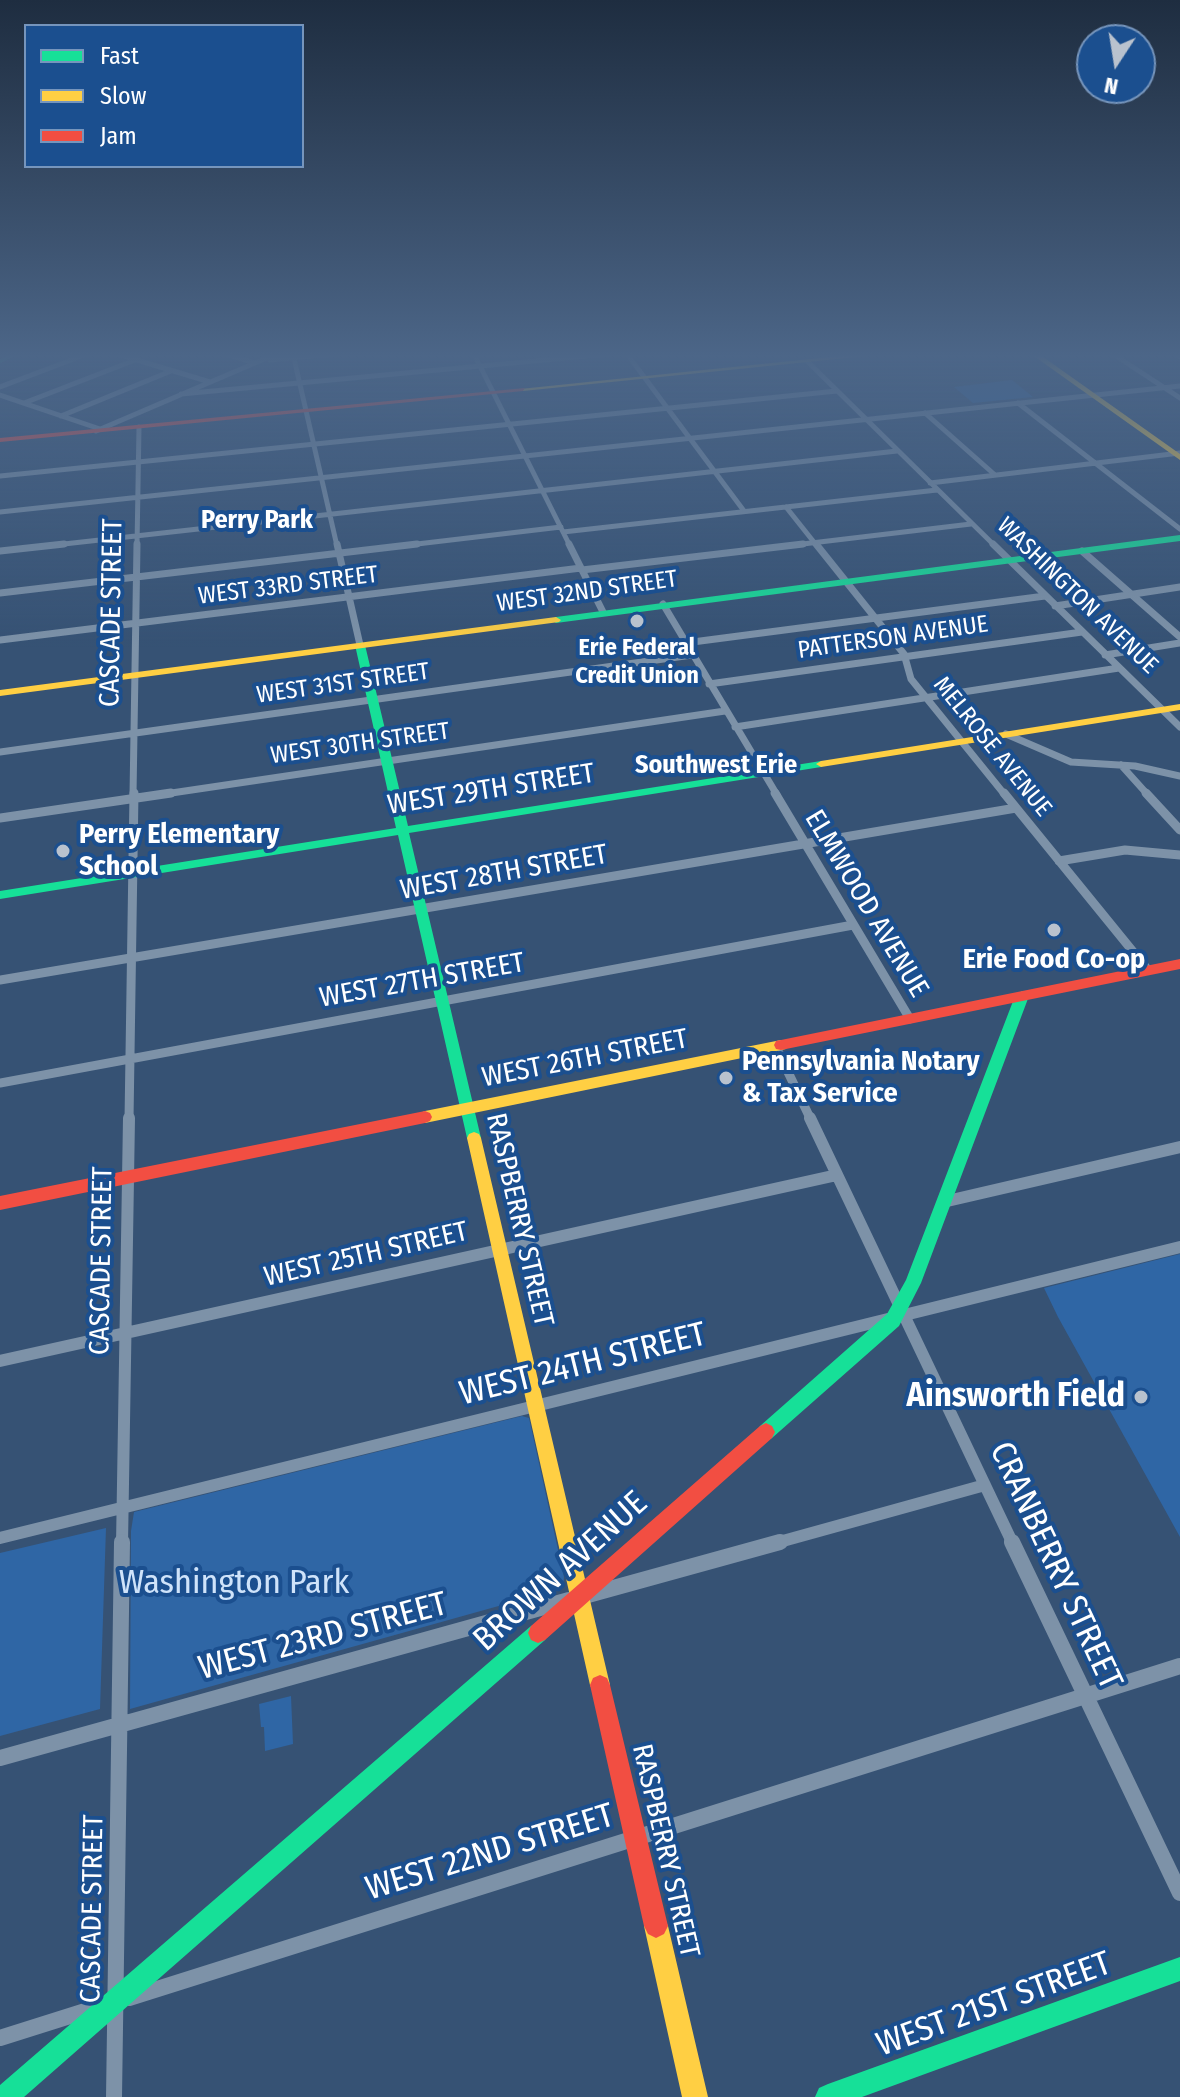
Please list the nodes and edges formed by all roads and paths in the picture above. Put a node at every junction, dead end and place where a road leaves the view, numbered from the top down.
1 (139, 452) edge
2 (233, 452) edge
3 (316, 452) edge
4 (523, 452) edge
5 (572, 452) edge
6 (699, 452) edge
7 (889, 452) edge
8 (898, 452) edge
9 (969, 452) edge
10 (1082, 452) edge
11 (1179, 454) edge
12 (525, 457) junction
13 (139, 461) junction
14 (1096, 463) junction
15 (713, 471) junction
16 (995, 475) junction
17 (0, 476) edge
18 (321, 478) junction
19 (930, 483) junction
20 (542, 490) junction
21 (937, 490) junction
22 (138, 498) junction
23 (786, 507) junction
24 (744, 511) junction
25 (0, 512) edge
26 (329, 514) junction
27 (971, 524) junction
28 (562, 529) junction
29 (1180, 529) edge
30 (138, 535) junction
31 (1180, 538) edge
32 (814, 543) junction
33 (0, 551) edge
34 (1082, 551) junction
35 (339, 553) junction
36 (1008, 561) junction
37 (582, 569) junction
38 (136, 577) junction
39 (845, 581) junction
40 (1180, 587) edge
41 (0, 593) edge
42 (1131, 594) junction
43 (1045, 596) junction
44 (349, 597) junction
45 (663, 604) junction
46 (1055, 606) junction
47 (603, 612) junction
48 (874, 618) junction
49 (136, 623) junction
50 (1082, 632) junction
51 (0, 640) edge
52 (1180, 640) edge
53 (685, 643) junction
54 (360, 645) junction
55 (692, 655) junction
56 (1105, 655) junction
57 (905, 657) junction
58 (1119, 668) junction
59 (135, 676) junction
60 (709, 684) junction
61 (0, 693) edge
62 (926, 698) junction
63 (372, 700) junction
64 (1180, 707) edge
65 (1162, 710) junction
66 (725, 711) junction
67 (735, 727) junction
68 (1180, 727) edge
69 (133, 734) junction
70 (1006, 734) junction
71 (962, 742) junction
72 (0, 752) edge
73 (387, 761) junction
74 (1121, 765) junction
75 (763, 773) junction
76 (1180, 776) edge
77 (133, 798) junction
78 (1016, 808) junction
79 (0, 818) edge
80 (1180, 830) edge
81 (403, 831) junction
82 (805, 844) junction
83 (1180, 855) edge
84 (1059, 861) junction
85 (132, 874) junction
86 (0, 895) edge
87 (421, 909) junction
88 (853, 925) junction
89 (131, 958) junction
90 (1180, 964) edge
91 (1148, 970) junction
92 (0, 980) edge
93 (1022, 996) junction
94 (442, 1002) junction
95 (910, 1019) junction
96 (776, 1047) junction
97 (128, 1059) junction
98 (0, 1083) edge
99 (467, 1109) junction
100 (1180, 1147) edge
101 (837, 1175) junction
102 (128, 1178) junction
103 (943, 1202) junction
104 (0, 1203) edge
105 (1180, 1247) edge
106 (500, 1250) junction
107 (900, 1313) junction
108 (125, 1333) junction
109 (0, 1361) edge
110 (535, 1406) junction
111 (985, 1485) junction
112 (123, 1508) junction
113 (0, 1538) edge
114 (580, 1597) junction
115 (1180, 1666) edge
116 (1086, 1696) junction
117 (119, 1725) junction
118 (0, 1758) edge
119 (635, 1838) junction
120 (1180, 1893) edge
121 (1180, 1969) edge
122 (115, 2002) junction
123 (0, 2038) edge
124 (5, 2097) edge
125 (114, 2097) edge
126 (695, 2097) edge
127 (828, 2097) edge

1 - 13 street, CASCADE STREET
2 - 13 street
3 - 18 street, RASPBERRY STREET
4 - 12 street
5 - 12 street
6 - 15 street
7 - 15 street
8 - 19 street, WASHINGTON AVENUE
9 - 16 street
10 - 14 street
11 - 14 street
12 - 18 street
12 - 20 street
13 - 17 street
13 - 22 street, CASCADE STREET
14 - 16 street
14 - 29 street
15 - 20 street
15 - 24 street
16 - 19 street
18 - 22 street
18 - 26 street, RASPBERRY STREET
19 - 21 street, WASHINGTON AVENUE
20 - 26 street
20 - 28 street
21 - 23 street
21 - 27 street, WASHINGTON AVENUE
22 - 25 street
22 - 30 street, CASCADE STREET
23 - 24 street
23 - 32 street, MELROSE AVENUE
24 - 28 street
26 - 30 street
26 - 35 street, RASPBERRY STREET
27 - 32 street, WEST 33RD STREET
27 - 36 street, WASHINGTON AVENUE
28 - 35 street
28 - 37 street
30 - 33 street
30 - 38 street, CASCADE STREET
31 - 34 street, WEST 32ND STREET
32 - 37 street, WEST 33RD STREET
32 - 39 street, MELROSE AVENUE
34 - 36 street, WEST 32ND STREET
34 - 42 street
35 - 38 street
35 - 44 street, RASPBERRY STREET
36 - 39 street, WEST 32ND STREET
36 - 43 street, WASHINGTON AVENUE
37 - 44 street, WEST 33RD STREET
37 - 47 street
38 - 41 street
38 - 49 street, CASCADE STREET
39 - 45 street, WEST 32ND STREET
39 - 48 street, MELROSE AVENUE
40 - 42 street
42 - 46 street
42 - 52 street
43 - 46 street, WASHINGTON AVENUE
43 - 48 street
44 - 49 street, WEST 33RD STREET
44 - 54 street, RASPBERRY STREET
45 - 47 street, WEST 32ND STREET
45 - 53 street, ELMWOOD AVENUE
46 - 50 street, WASHINGTON AVENUE
47 - 54 street, WEST 32ND STREET
48 - 53 street
48 - 57 street, MELROSE AVENUE
49 - 51 street, WEST 33RD STREET
49 - 59 street, CASCADE STREET
50 - 56 street, WASHINGTON AVENUE
50 - 57 street, PATTERSON AVENUE
52 - 56 street
53 - 55 street, ELMWOOD AVENUE
54 - 59 street, WEST 32ND STREET
54 - 63 street, RASPBERRY STREET
55 - 60 street, ELMWOOD AVENUE
55 - 63 street, WEST 31ST STREET
56 - 58 street, WASHINGTON AVENUE
57 - 60 street, PATTERSON AVENUE
57 - 62 street, MELROSE AVENUE
58 - 62 street
58 - 65 street, WASHINGTON AVENUE
59 - 61 street, WEST 32ND STREET
59 - 69 street, CASCADE STREET
60 - 66 street, ELMWOOD AVENUE
62 - 67 street
62 - 71 street, MELROSE AVENUE
63 - 69 street, WEST 31ST STREET
63 - 73 street, RASPBERRY STREET
64 - 65 street, WEST 29TH STREET
65 - 68 street, WASHINGTON AVENUE
65 - 70 street, WEST 29TH STREET
66 - 67 street, ELMWOOD AVENUE
66 - 73 street, WEST 30TH STREET
67 - 75 street, ELMWOOD AVENUE
69 - 72 street, WEST 31ST STREET
69 - 77 street, CASCADE STREET
70 - 71 street, WEST 29TH STREET
70 - 74 street
71 - 75 street, WEST 29TH STREET
71 - 78 street, MELROSE AVENUE
73 - 77 street, WEST 30TH STREET
73 - 81 street, RASPBERRY STREET
74 - 76 street
74 - 80 street
75 - 81 street, WEST 29TH STREET
75 - 82 street, ELMWOOD AVENUE
77 - 79 street, WEST 30TH STREET
77 - 85 street, CASCADE STREET
78 - 82 street, WEST 28TH STREET
78 - 84 street, MELROSE AVENUE
81 - 85 street, WEST 29TH STREET
81 - 87 street, RASPBERRY STREET
82 - 87 street, WEST 28TH STREET
82 - 88 street, ELMWOOD AVENUE
83 - 84 street
84 - 91 street, MELROSE AVENUE
85 - 86 street, WEST 29TH STREET
85 - 89 street, CASCADE STREET
87 - 89 street, WEST 28TH STREET
87 - 94 street, RASPBERRY STREET
88 - 94 street, WEST 27TH STREET
88 - 95 street, ELMWOOD AVENUE
89 - 92 street, WEST 28TH STREET
89 - 97 street, CASCADE STREET
90 - 91 street, WEST 26TH STREET
91 - 93 street, WEST 26TH STREET
93 - 95 street, WEST 26TH STREET
93 - 103 street, BROWN AVENUE
94 - 97 street, WEST 27TH STREET
94 - 99 street, RASPBERRY STREET
95 - 96 street, WEST 26TH STREET
96 - 99 street, WEST 26TH STREET
96 - 101 street, CRANBERRY STREET
97 - 98 street, WEST 27TH STREET
97 - 102 street, CASCADE STREET
99 - 102 street, WEST 26TH STREET
99 - 106 street, RASPBERRY STREET
100 - 103 street
101 - 106 street, WEST 25TH STREET
101 - 107 street, CRANBERRY STREET
102 - 104 street, WEST 26TH STREET
102 - 108 street, CASCADE STREET
103 - 107 street, BROWN AVENUE
105 - 107 street, WEST 24TH STREET
106 - 108 street, WEST 25TH STREET
106 - 110 street, RASPBERRY STREET
107 - 110 street, WEST 24TH STREET
107 - 111 street, CRANBERRY STREET
107 - 114 street, BROWN AVENUE
108 - 109 street, WEST 25TH STREET
108 - 112 street, CASCADE STREET
110 - 112 street, WEST 24TH STREET
110 - 114 street, RASPBERRY STREET
111 - 114 street, WEST 23RD STREET
111 - 116 street, CRANBERRY STREET
112 - 113 street, WEST 24TH STREET
112 - 117 street, CASCADE STREET
114 - 117 street, WEST 23RD STREET
114 - 119 street, RASPBERRY STREET
114 - 122 street, BROWN AVENUE
115 - 116 street, WEST 22ND STREET
116 - 119 street, WEST 22ND STREET
116 - 120 street, CRANBERRY STREET
117 - 118 street, WEST 23RD STREET
117 - 122 street, CASCADE STREET
119 - 122 street, WEST 22ND STREET
119 - 126 street, RASPBERRY STREET
121 - 127 street, WEST 21ST STREET
122 - 123 street, WEST 22ND STREET
122 - 124 street, BROWN AVENUE
122 - 125 street, CASCADE STREET

